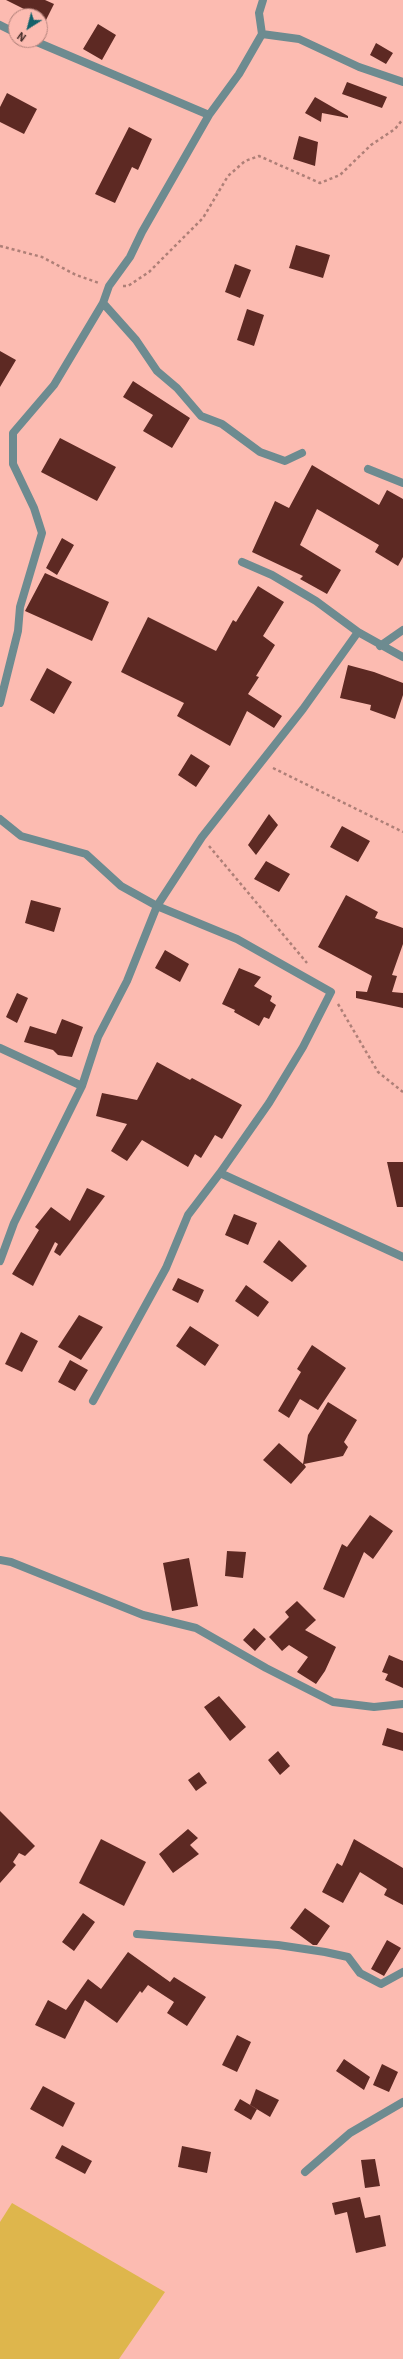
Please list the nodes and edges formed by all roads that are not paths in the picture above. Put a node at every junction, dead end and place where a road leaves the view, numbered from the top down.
1 (263, 0) edge
2 (262, 34) junction
3 (48, 47) edge
4 (403, 82) edge
5 (209, 115) junction
6 (103, 303) junction
7 (302, 453) dead end
8 (368, 469) dead end
9 (403, 483) edge
10 (242, 562) dead end
11 (403, 630) edge
12 (358, 632) junction
13 (380, 646) junction
14 (403, 657) edge
15 (0, 703) edge
16 (0, 819) edge
17 (157, 906) junction
18 (0, 1048) edge
19 (82, 1086) junction
20 (220, 1172) junction
21 (403, 1257) edge
22 (0, 1262) edge
23 (93, 1401) dead end
24 (0, 1560) edge
25 (403, 1704) edge
26 (137, 1934) dead end
27 (403, 1972) edge
28 (403, 2102) edge
29 (305, 2172) dead end

1 - 2 street
2 - 4 street
2 - 5 street
3 - 5 street
5 - 6 street
6 - 7 street
6 - 15 street
8 - 9 street
10 - 12 street
11 - 13 street
12 - 13 street
12 - 17 street
13 - 14 street
16 - 17 street
17 - 19 street
17 - 20 street
18 - 19 street
19 - 22 street
20 - 21 street
20 - 23 street
24 - 25 street
26 - 27 street
28 - 29 street

